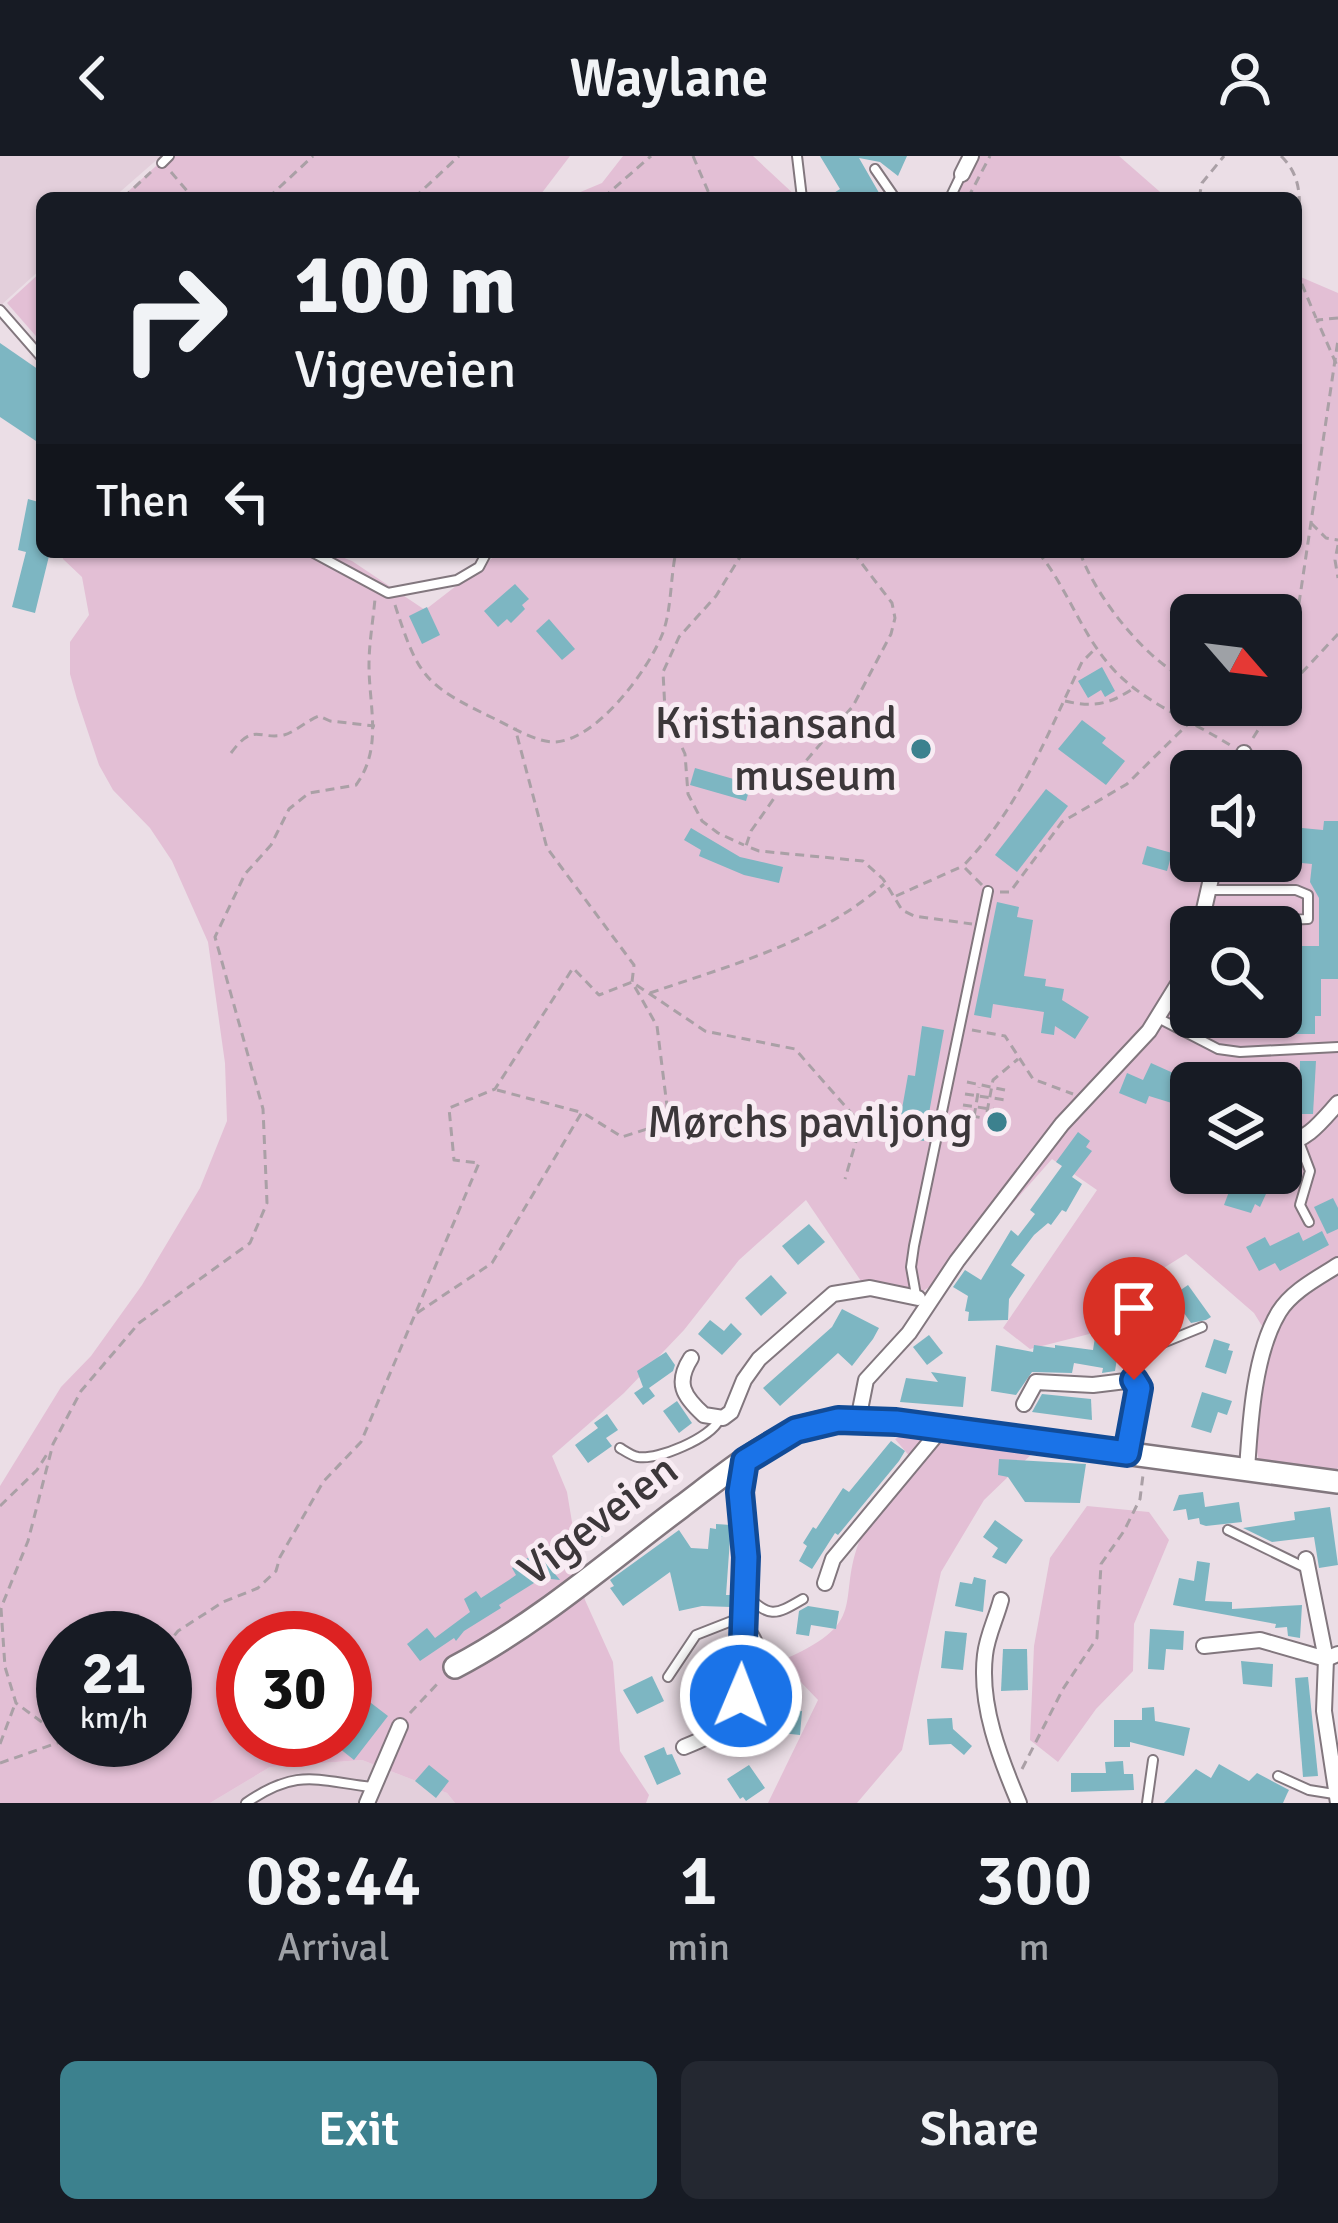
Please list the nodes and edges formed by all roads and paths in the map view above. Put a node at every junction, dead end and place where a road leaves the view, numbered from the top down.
1 (314, 156) edge
2 (459, 156) edge
3 (651, 156) edge
4 (693, 156) edge
5 (797, 156) edge
6 (971, 156) edge
7 (990, 156) edge
8 (1224, 156) edge
9 (1281, 156) edge
10 (166, 159) edge
11 (875, 169) dead end
12 (962, 174) joint
13 (130, 192) edge
14 (189, 192) edge
15 (275, 192) edge
16 (420, 192) edge
17 (610, 192) edge
18 (708, 192) edge
19 (801, 192) edge
20 (891, 192) edge
21 (953, 192) edge
22 (971, 192) edge
23 (1200, 192) edge
24 (1299, 192) edge
25 (1302, 292) edge
26 (0, 310) edge
27 (1338, 318) edge
28 (1317, 320) junction
29 (1338, 340) edge
30 (36, 351) edge
31 (1336, 366) edge
32 (1311, 523) junction
33 (1338, 543) edge
34 (324, 558) edge
35 (484, 558) edge
36 (675, 558) edge
37 (739, 558) edge
38 (858, 558) edge
39 (1043, 558) edge
40 (1082, 558) edge
41 (1338, 578) edge
42 (376, 585) junction
43 (388, 593) junction
44 (1300, 594) edge
45 (1338, 634) edge
46 (1096, 648) junction
47 (1170, 670) edge
48 (1302, 673) edge
49 (1134, 688) junction
50 (1064, 701) junction
51 (1170, 709) edge
52 (374, 726) junction
53 (1186, 726) edge
54 (1199, 726) edge
55 (515, 728) junction
56 (1239, 750) edge
57 (231, 753) dead end
58 (746, 846) junction
59 (963, 866) junction
60 (1212, 882) edge
61 (886, 883) junction
62 (1211, 890) junction
63 (988, 891) junction
64 (895, 896) junction
65 (1206, 906) edge
66 (1302, 920) edge
67 (980, 925) junction
68 (632, 982) junction
69 (648, 994) junction
70 (1170, 994) edge
71 (1158, 1018) junction
72 (958, 1028) junction
73 (1338, 1047) edge
74 (1019, 1058) junction
75 (968, 1082) dead end
76 (979, 1085) junction
77 (992, 1087) junction
78 (495, 1089) junction
79 (1005, 1090) dead end
80 (964, 1094) dead end
81 (977, 1096) junction
82 (990, 1098) junction
83 (1006, 1100) dead end
84 (1082, 1100) junction
85 (1338, 1103) edge
86 (963, 1105) dead end
87 (976, 1107) junction
88 (988, 1110) junction
89 (942, 1111) junction
90 (1005, 1111) dead end
91 (582, 1112) junction
92 (974, 1117) junction
93 (983, 1118) dead end
94 (1302, 1139) edge
95 (1302, 1150) edge
96 (845, 1179) dead end
97 (1309, 1222) dead end
98 (1338, 1265) edge
99 (921, 1305) junction
100 (415, 1314) junction
101 (1202, 1327) dead end
102 (1136, 1328) dead end
103 (1143, 1351) junction
104 (691, 1358) dead end
105 (1134, 1380) junction
106 (1024, 1404) dead end
107 (720, 1418) junction
108 (858, 1420) junction
109 (941, 1429) junction
110 (53, 1444) junction
111 (620, 1448) dead end
112 (1137, 1454) junction
113 (745, 1461) junction
114 (1247, 1470) junction
115 (1338, 1482) edge
116 (0, 1506) edge
117 (1228, 1530) dead end
118 (1306, 1564) joint
119 (825, 1583) dead end
120 (742, 1592) junction
121 (803, 1599) dead end
122 (1001, 1600) dead end
123 (742, 1617) junction
124 (192, 1622) edge
125 (1204, 1646) dead end
126 (1332, 1657) edge
127 (454, 1667) joint
128 (668, 1677) dead end
129 (770, 1694) dead end
130 (16, 1703) junction
131 (36, 1719) edge
132 (400, 1726) joint
133 (0, 1744) edge
134 (684, 1747) dead end
135 (36, 1751) edge
136 (1153, 1760) dead end
137 (0, 1763) edge
138 (1278, 1775) dead end
139 (373, 1787) junction
140 (1336, 1798) edge
141 (1017, 1802) edge
142 (246, 1803) edge
143 (367, 1803) edge
144 (1147, 1803) edge

1 - 15 path
2 - 16 path
3 - 17 path
4 - 18 path
5 - 19 lane
6 - 12 street
7 - 22 path
8 - 23 path
9 - 24 path
10 - 13 path
10 - 14 path
11 - 20 lane
12 - 21 lane
25 - 28 path
26 - 30 lane
27 - 28 path
28 - 31 path
29 - 31 path
31 - 32 path
32 - 33 path
32 - 44 path
33 - 41 path
34 - 42 lane
35 - 43 lane
36 - 55 path
37 - 58 path
38 - 58 path
39 - 46 path
40 - 47 path
42 - 43 lane
42 - 52 path
43 - 55 path
45 - 48 path
46 - 49 path
46 - 50 path
49 - 50 path
49 - 51 path
50 - 59 path
52 - 57 path
52 - 110 path
53 - 63 path
54 - 56 path
55 - 68 path
58 - 61 path
59 - 63 path
59 - 64 path
60 - 62 street
61 - 64 path
61 - 69 path
62 - 65 street
62 - 66 lane
63 - 67 lane
64 - 67 path
67 - 72 lane
68 - 69 path
68 - 78 path
68 - 91 path
69 - 96 path
70 - 71 street
71 - 73 lane
71 - 84 street
72 - 74 path
72 - 89 lane
74 - 77 path
74 - 84 path
75 - 76 path
76 - 77 path
76 - 81 path
77 - 79 path
77 - 82 path
78 - 91 path
78 - 100 path
80 - 81 path
81 - 82 path
81 - 87 path
82 - 83 path
82 - 88 path
84 - 99 street
85 - 94 street
86 - 87 path
87 - 88 path
87 - 92 path
88 - 90 path
89 - 92 path
89 - 99 lane
91 - 100 path
92 - 93 path
95 - 97 lane
98 - 114 street
99 - 107 street, Vigeveien
99 - 108 street
100 - 124 path
101 - 103 lane
102 - 103 lane
103 - 105 lane
104 - 107 street, Vigeveien
105 - 106 street
105 - 112 street
107 - 111 lane, Vigeveien
108 - 109 street, Vigeveien
108 - 113 street, Vigeveien
109 - 112 street, Vigeveien
109 - 119 street
110 - 116 path
110 - 130 path
112 - 114 street, Vigeveien
112 - 141 path
113 - 120 street
113 - 127 street, Vigeveien
114 - 115 street, Vigeveien
117 - 118 lane
118 - 126 street
120 - 121 lane
120 - 123 street
122 - 141 street
123 - 128 lane
123 - 129 lane
123 - 134 street
125 - 126 street
126 - 140 street
127 - 132 path
130 - 131 path
130 - 133 path
132 - 139 street
135 - 137 path
136 - 144 lane
138 - 140 lane
139 - 142 lane
139 - 143 street

